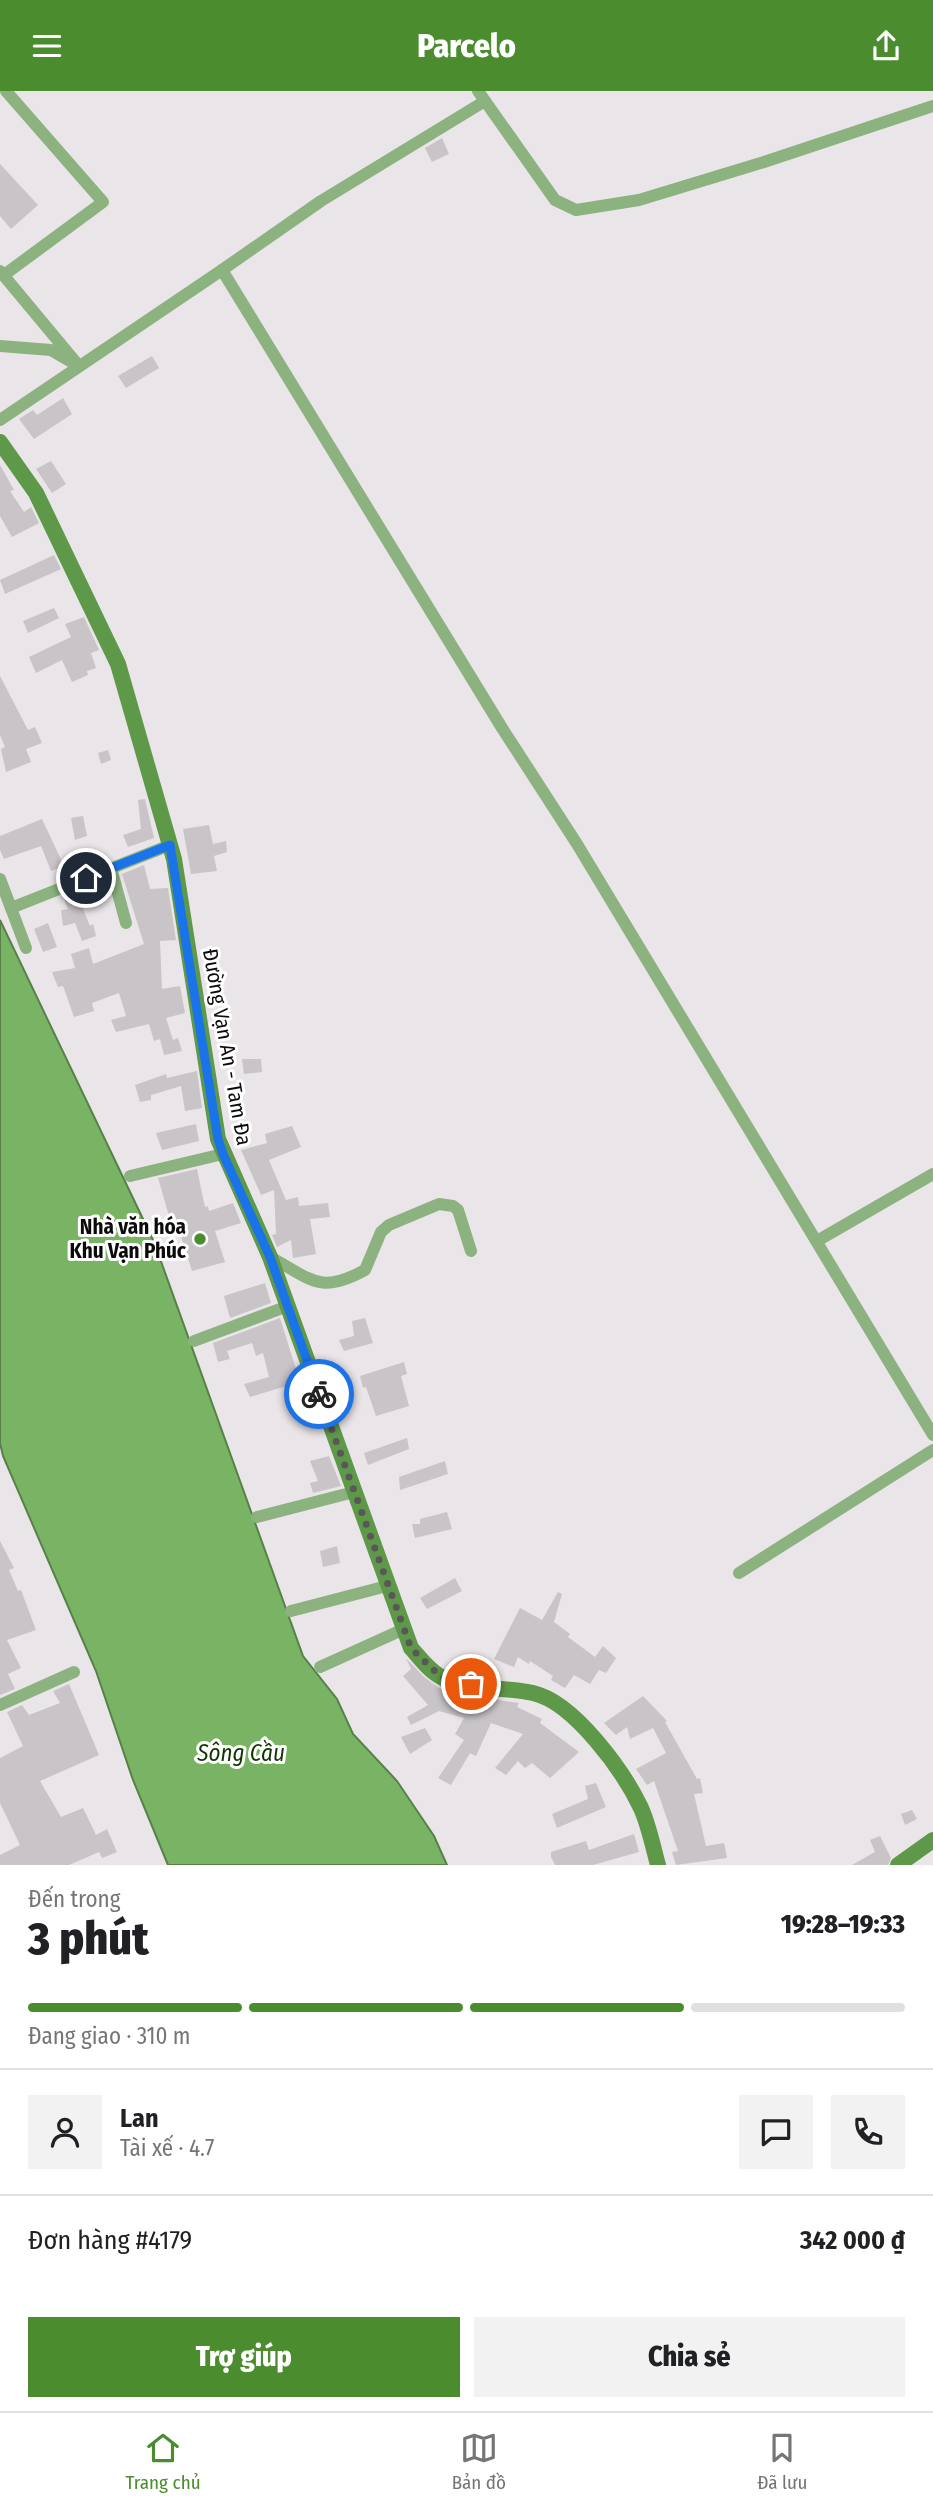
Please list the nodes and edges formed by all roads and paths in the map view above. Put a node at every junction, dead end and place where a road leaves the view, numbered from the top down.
1 (6, 91) edge
2 (481, 96) edge
3 (933, 106) edge
4 (222, 270) junction
5 (2, 273) edge
6 (0, 346) edge
7 (79, 366) junction
8 (0, 420) edge
9 (0, 442) edge
10 (170, 845) junction
11 (111, 868) junction
12 (0, 880) edge
13 (11, 908) junction
14 (126, 923) dead end
15 (26, 948) dead end
16 (223, 1154) junction
17 (933, 1174) edge
18 (130, 1177) dead end
19 (817, 1241) junction
20 (471, 1251) dead end
21 (270, 1257) junction
22 (288, 1306) junction
23 (194, 1341) dead end
24 (933, 1434) edge
25 (933, 1450) edge
26 (354, 1492) junction
27 (257, 1517) dead end
28 (739, 1573) dead end
29 (387, 1586) junction
30 (291, 1611) dead end
31 (404, 1629) junction
32 (320, 1667) dead end
33 (74, 1672) dead end
34 (0, 1705) edge
35 (933, 1840) edge
36 (659, 1865) edge
37 (898, 1865) edge

1 - 5 street
2 - 3 street
2 - 4 street
4 - 7 street
4 - 19 street
5 - 7 street
6 - 7 street
7 - 8 street
9 - 10 main road, Đường Vạn An - Tam Đa
10 - 11 street
10 - 16 main road, Đường Vạn An - Tam Đa
11 - 13 street
11 - 14 street
12 - 13 street
13 - 15 street
16 - 18 street
16 - 21 main road, Đường Vạn An - Tam Đa
17 - 19 street
19 - 24 street
20 - 21 street
21 - 22 main road, Đường Vạn An - Tam Đa
22 - 23 street
22 - 26 main road, Đường Vạn An - Tam Đa
25 - 28 street
26 - 27 street
26 - 29 main road, Đường Vạn An - Tam Đa
29 - 30 street
29 - 31 main road, Đường Vạn An - Tam Đa
31 - 32 street
31 - 36 main road, Đường Vạn An - Tam Đa
33 - 34 street
35 - 37 main road

